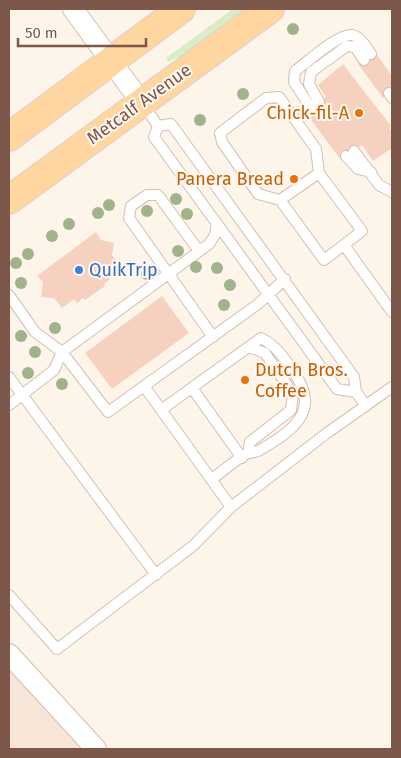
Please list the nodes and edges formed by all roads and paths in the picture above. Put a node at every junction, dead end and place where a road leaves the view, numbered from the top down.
1 (73, 9) edge
2 (181, 9) edge
3 (270, 9) edge
4 (368, 57) dead end
5 (111, 61) junction
6 (141, 102) junction
7 (315, 105) dead end
8 (158, 126) junction
9 (9, 137) edge
10 (350, 154) dead end
11 (319, 173) junction
12 (392, 192) edge
13 (9, 200) edge
14 (280, 200) junction
15 (217, 223) junction
16 (344, 245) junction
17 (199, 251) junction
18 (168, 274) junction
19 (285, 279) junction
20 (268, 293) junction
21 (9, 295) edge
22 (392, 312) edge
23 (213, 337) junction
24 (249, 347) junction
25 (62, 352) junction
26 (9, 377) edge
27 (144, 386) junction
28 (392, 387) edge
29 (192, 388) junction
30 (356, 392) junction
31 (22, 395) junction
32 (9, 405) edge
33 (366, 406) junction
34 (161, 410) junction
35 (245, 455) junction
36 (212, 479) junction
37 (231, 507) junction
38 (156, 575) junction
39 (9, 595) edge
40 (9, 654) edge
41 (96, 749) edge

1 - 5 street
2 - 5 main road
3 - 6 main road, Metcalf Avenue
4 - 7 lane
5 - 6 street
5 - 9 main road
6 - 8 lane
6 - 13 main road, Metcalf Avenue
8 - 15 lane
8 - 19 lane
10 - 12 lane
11 - 14 lane
11 - 14 lane
11 - 16 lane
14 - 16 lane
15 - 17 lane
15 - 20 lane
16 - 22 lane
17 - 18 lane
17 - 18 lane
18 - 23 lane
18 - 25 lane
19 - 20 lane
19 - 30 lane
20 - 23 lane
20 - 30 lane
21 - 25 lane
23 - 27 lane
24 - 29 lane
24 - 35 lane
24 - 35 lane
25 - 27 lane
25 - 31 lane
26 - 31 lane
27 - 34 lane
28 - 33 lane
29 - 34 lane
29 - 35 lane
30 - 33 lane
31 - 32 lane
31 - 38 lane
33 - 37 lane
34 - 36 lane
35 - 36 lane
36 - 37 lane
37 - 38 lane
38 - 39 lane
40 - 41 street

